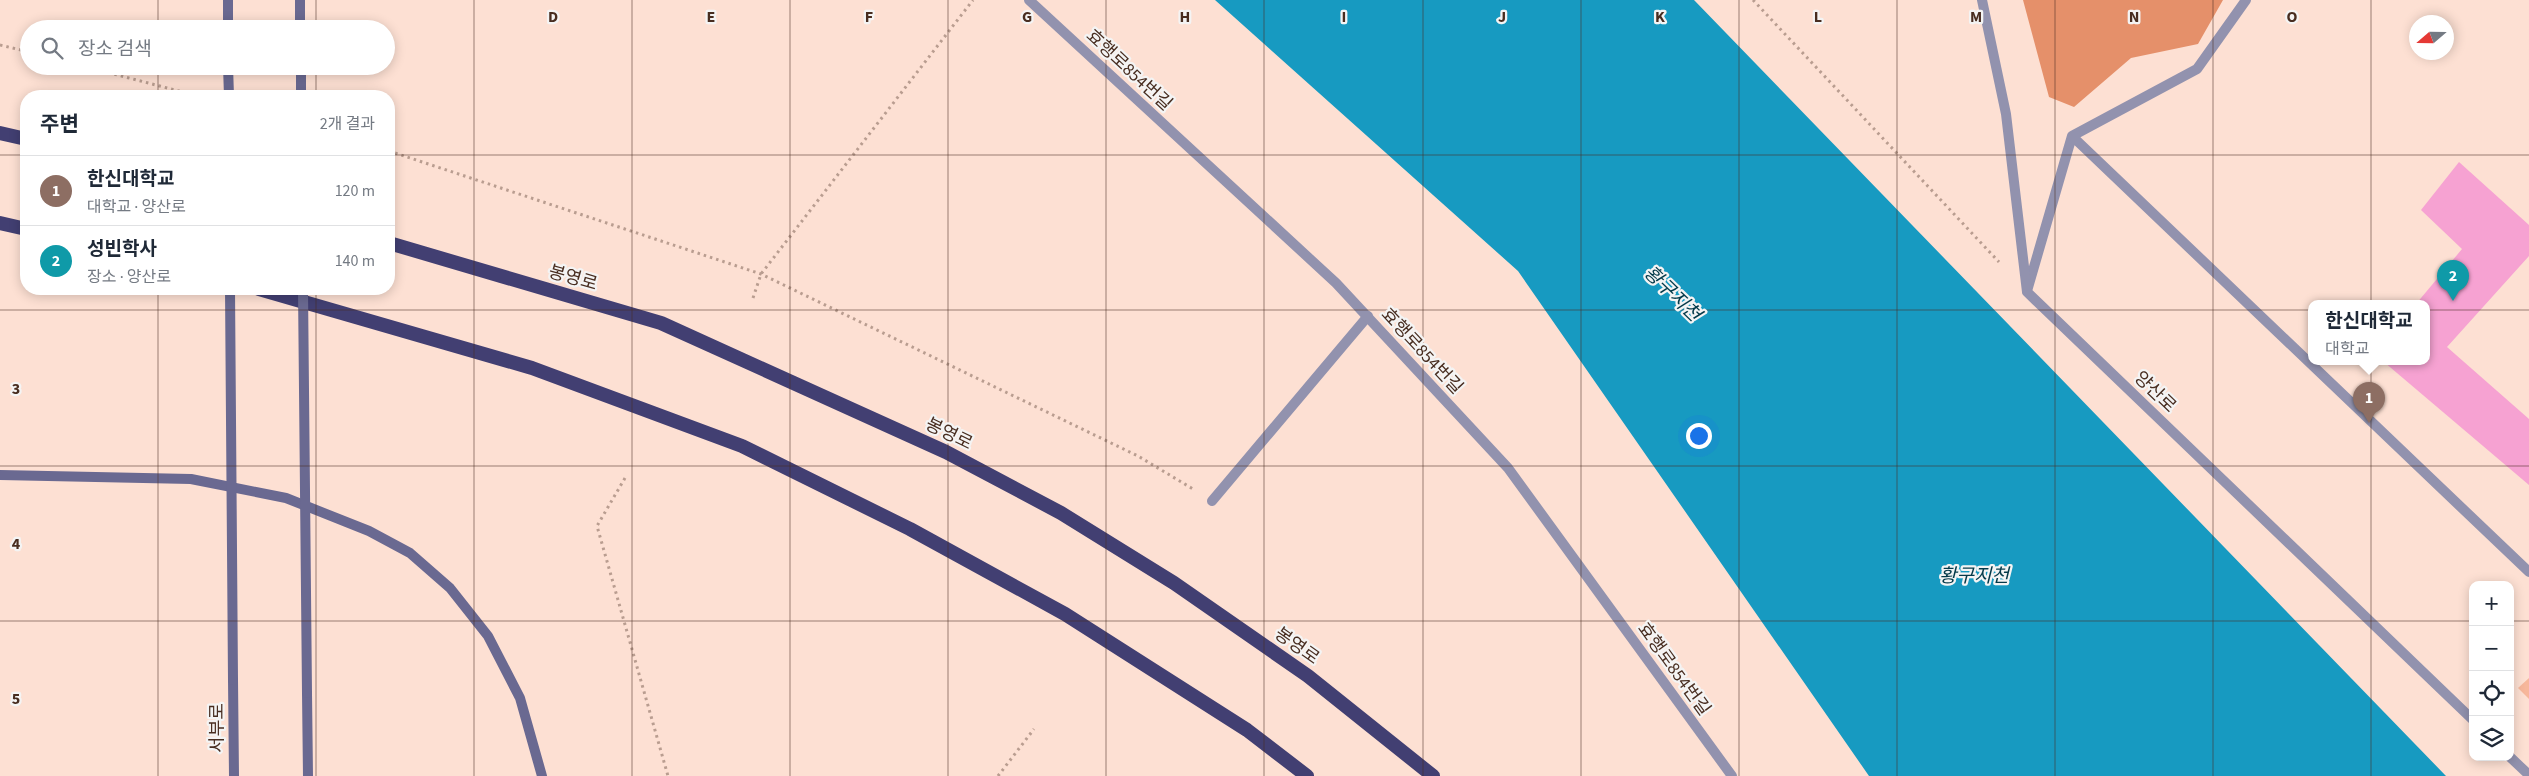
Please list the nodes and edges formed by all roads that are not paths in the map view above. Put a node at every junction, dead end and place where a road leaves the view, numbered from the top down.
1 (228, 0) edge
2 (300, 0) edge
3 (1029, 0) edge
4 (1982, 0) edge
5 (2246, 0) edge
6 (228, 20) edge
7 (300, 20) edge
8 (228, 75) edge
9 (301, 75) edge
10 (229, 90) edge
11 (301, 90) edge
12 (0, 133) edge
13 (2072, 136) junction
14 (20, 138) edge
15 (0, 223) edge
16 (20, 228) edge
17 (395, 245) edge
18 (2027, 292) junction
19 (230, 295) edge
20 (280, 295) edge
21 (303, 295) edge
22 (1368, 316) junction
23 (2308, 361) edge
24 (2312, 365) edge
25 (0, 475) edge
26 (1212, 501) road end
27 (2529, 572) edge
28 (2469, 716) edge
29 (2514, 761) edge
30 (2529, 775) edge
31 (234, 776) edge
32 (308, 776) edge
33 (542, 776) edge
34 (1307, 776) edge
35 (1433, 776) edge
36 (1732, 776) edge

1 - 6 main road
2 - 7 main road
3 - 22 street, 효행로854번길
4 - 18 street
5 - 13 street
8 - 10 main road
9 - 11 main road
12 - 14 highway
13 - 18 street
13 - 23 street
15 - 16 highway
17 - 35 highway, 봉영로
18 - 28 street, 양산로
19 - 31 main road, 서부로, bridge
20 - 34 highway
21 - 32 main road, bridge
22 - 26 street
22 - 36 street, 효행로854번길
24 - 27 street
25 - 33 main road
29 - 30 street

